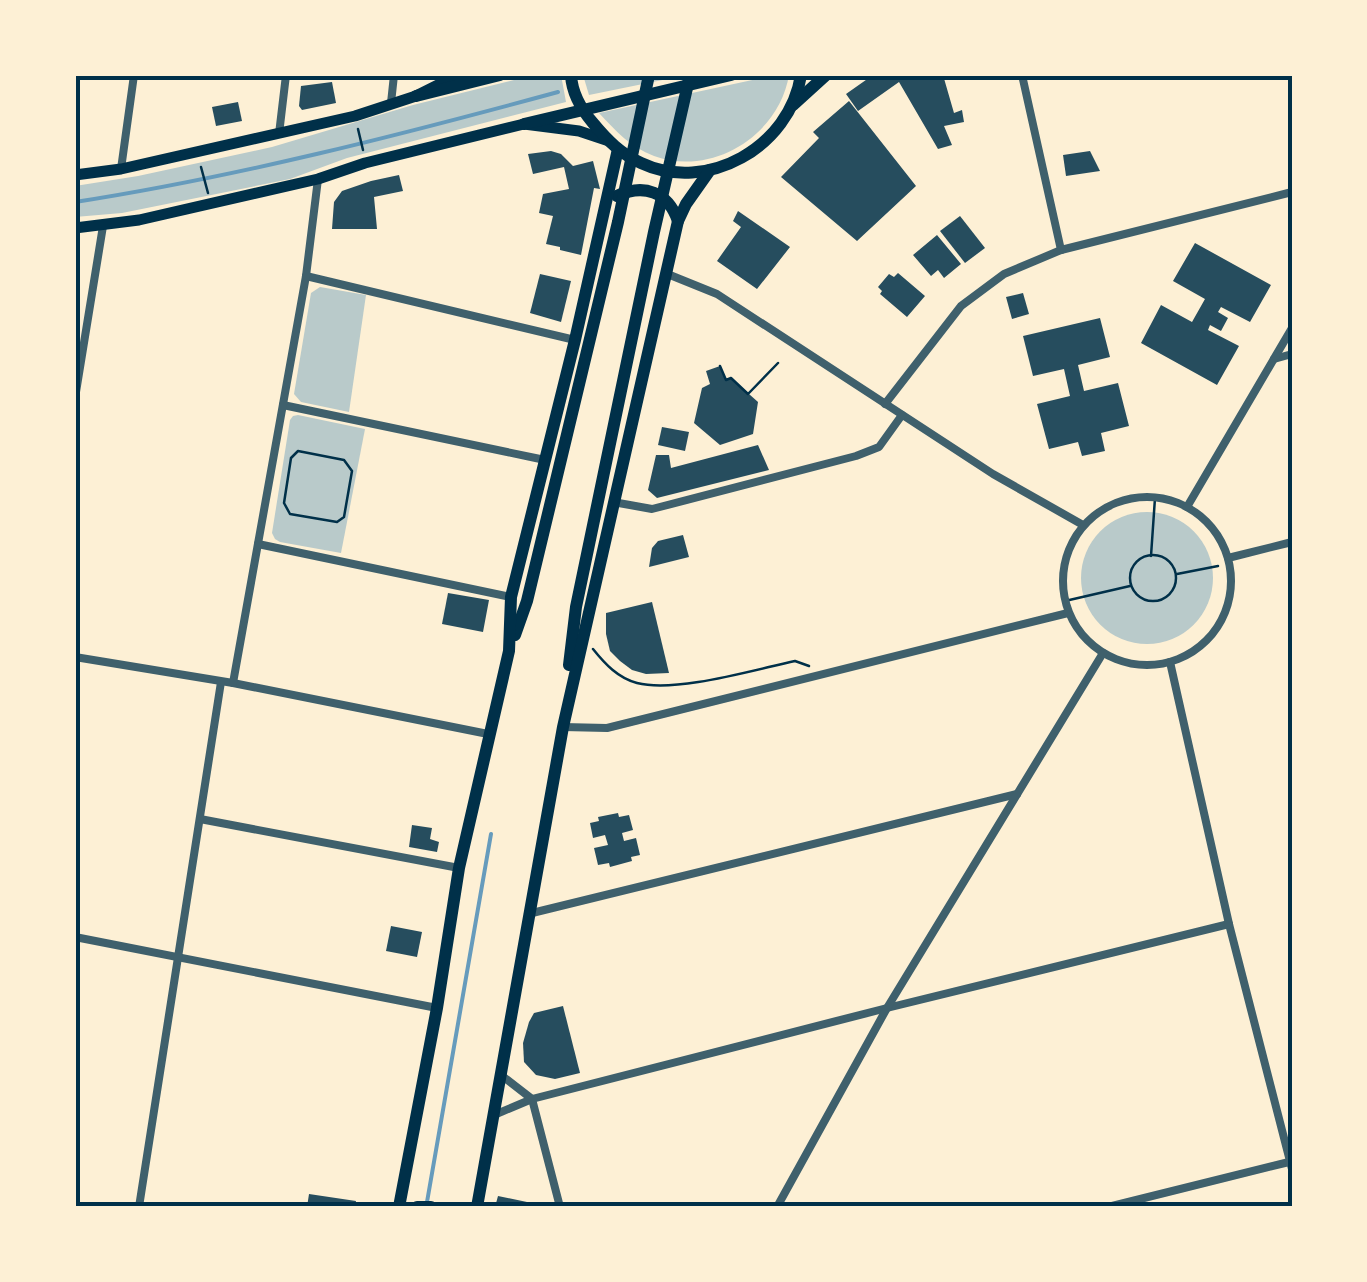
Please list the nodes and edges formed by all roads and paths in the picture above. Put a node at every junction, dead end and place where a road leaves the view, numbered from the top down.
1 (134, 75) edge
2 (286, 75) edge
3 (394, 75) edge
4 (458, 75) edge
5 (500, 75) edge
6 (571, 75) edge
7 (649, 75) edge
8 (690, 75) edge
9 (730, 75) edge
10 (801, 75) edge
11 (826, 75) edge
12 (1022, 75) edge
13 (416, 96) junction
14 (391, 104) junction
15 (791, 106) junction
16 (581, 109) junction
17 (524, 124) junction
18 (358, 128) dead end
19 (280, 134) junction
20 (613, 145) junction
21 (364, 156) dead end
22 (200, 162) dead end
23 (121, 169) junction
24 (710, 170) junction
25 (75, 174) edge
26 (318, 179) junction
27 (207, 191) dead end
28 (1292, 192) edge
29 (603, 218) junction
30 (678, 220) junction
31 (103, 226) junction
32 (75, 228) edge
33 (1061, 250) junction
34 (665, 273) junction
35 (306, 276) junction
36 (1292, 328) edge
37 (575, 340) junction
38 (1292, 354) edge
39 (1274, 359) junction
40 (778, 363) dead end
41 (720, 366) dead end
42 (76, 385) edge
43 (75, 398) edge
44 (884, 404) junction
45 (283, 405) junction
46 (902, 415) junction
47 (298, 451) joint
48 (545, 460) junction
49 (1155, 498) junction
50 (613, 502) junction
51 (1187, 507) junction
52 (1084, 525) junction
53 (1292, 542) edge
54 (258, 544) junction
55 (1151, 556) junction
56 (1228, 561) junction
57 (1176, 574) junction
58 (1131, 586) junction
59 (512, 597) junction
60 (1065, 602) junction
61 (1068, 613) junction
62 (583, 636) junction
63 (509, 651) junction
64 (1103, 653) junction
65 (75, 657) edge
66 (1170, 662) junction
67 (827, 673) junction
68 (221, 682) junction
69 (234, 683) junction
70 (562, 727) junction
71 (488, 734) junction
72 (1018, 794) junction
73 (200, 819) junction
74 (459, 868) junction
75 (528, 914) junction
76 (1230, 924) junction
77 (75, 937) edge
78 (178, 956) junction
79 (437, 1008) junction
80 (887, 1008) junction
81 (502, 1076) junction
82 (532, 1099) junction
83 (494, 1115) junction
84 (1290, 1166) edge
85 (140, 1207) edge
86 (399, 1207) edge
87 (477, 1207) edge
88 (560, 1207) edge
89 (777, 1207) edge
90 (1108, 1207) edge

1 - 23 street
2 - 19 street
3 - 14 street
4 - 13 main road
5 - 13 highway
6 - 16 highway
7 - 63 highway
8 - 70 highway
9 - 16 highway
10 - 15 highway
11 - 15 highway
12 - 33 street
13 - 14 main road
14 - 19 main road
15 - 24 highway
16 - 17 highway
16 - 20 highway
17 - 20 main road
17 - 26 main road
18 - 21 path
19 - 23 main road
20 - 24 highway
20 - 29 highway
22 - 27 path
23 - 25 main road
24 - 30 highway
26 - 31 main road
26 - 35 street
28 - 33 street
29 - 30 highway
29 - 37 highway
30 - 34 highway
31 - 32 main road
31 - 42 street
33 - 44 street
34 - 44 street
34 - 50 highway
35 - 37 street
35 - 45 street
36 - 39 street
37 - 48 highway
38 - 39 street
39 - 51 street
40 - 41 path
42 - 43 street
44 - 46 street
45 - 48 street
45 - 54 street
46 - 50 street
46 - 52 street
47 - 47 path
48 - 59 highway
49 - 51 street
49 - 52 street
49 - 55 path
50 - 62 highway
51 - 56 street
52 - 60 street
53 - 56 street
54 - 59 street
54 - 69 street
55 - 57 path
55 - 58 path
56 - 57 path
56 - 66 street
57 - 58 path
58 - 60 path
59 - 63 highway
60 - 61 street
61 - 64 street
61 - 67 street
62 - 67 path
62 - 70 highway
63 - 71 highway
64 - 66 street
64 - 72 street
65 - 68 street
66 - 76 street
67 - 70 street
68 - 69 street
68 - 73 street
69 - 71 street
70 - 75 highway
71 - 74 highway
72 - 75 street
72 - 80 street
73 - 74 street
73 - 78 street
74 - 79 highway
75 - 81 highway
76 - 80 street
76 - 84 street
77 - 78 street
78 - 79 street
78 - 85 street
79 - 86 highway
80 - 82 street
80 - 89 street
81 - 82 street
81 - 83 highway
82 - 83 street
82 - 88 street
83 - 87 highway
84 - 90 street

